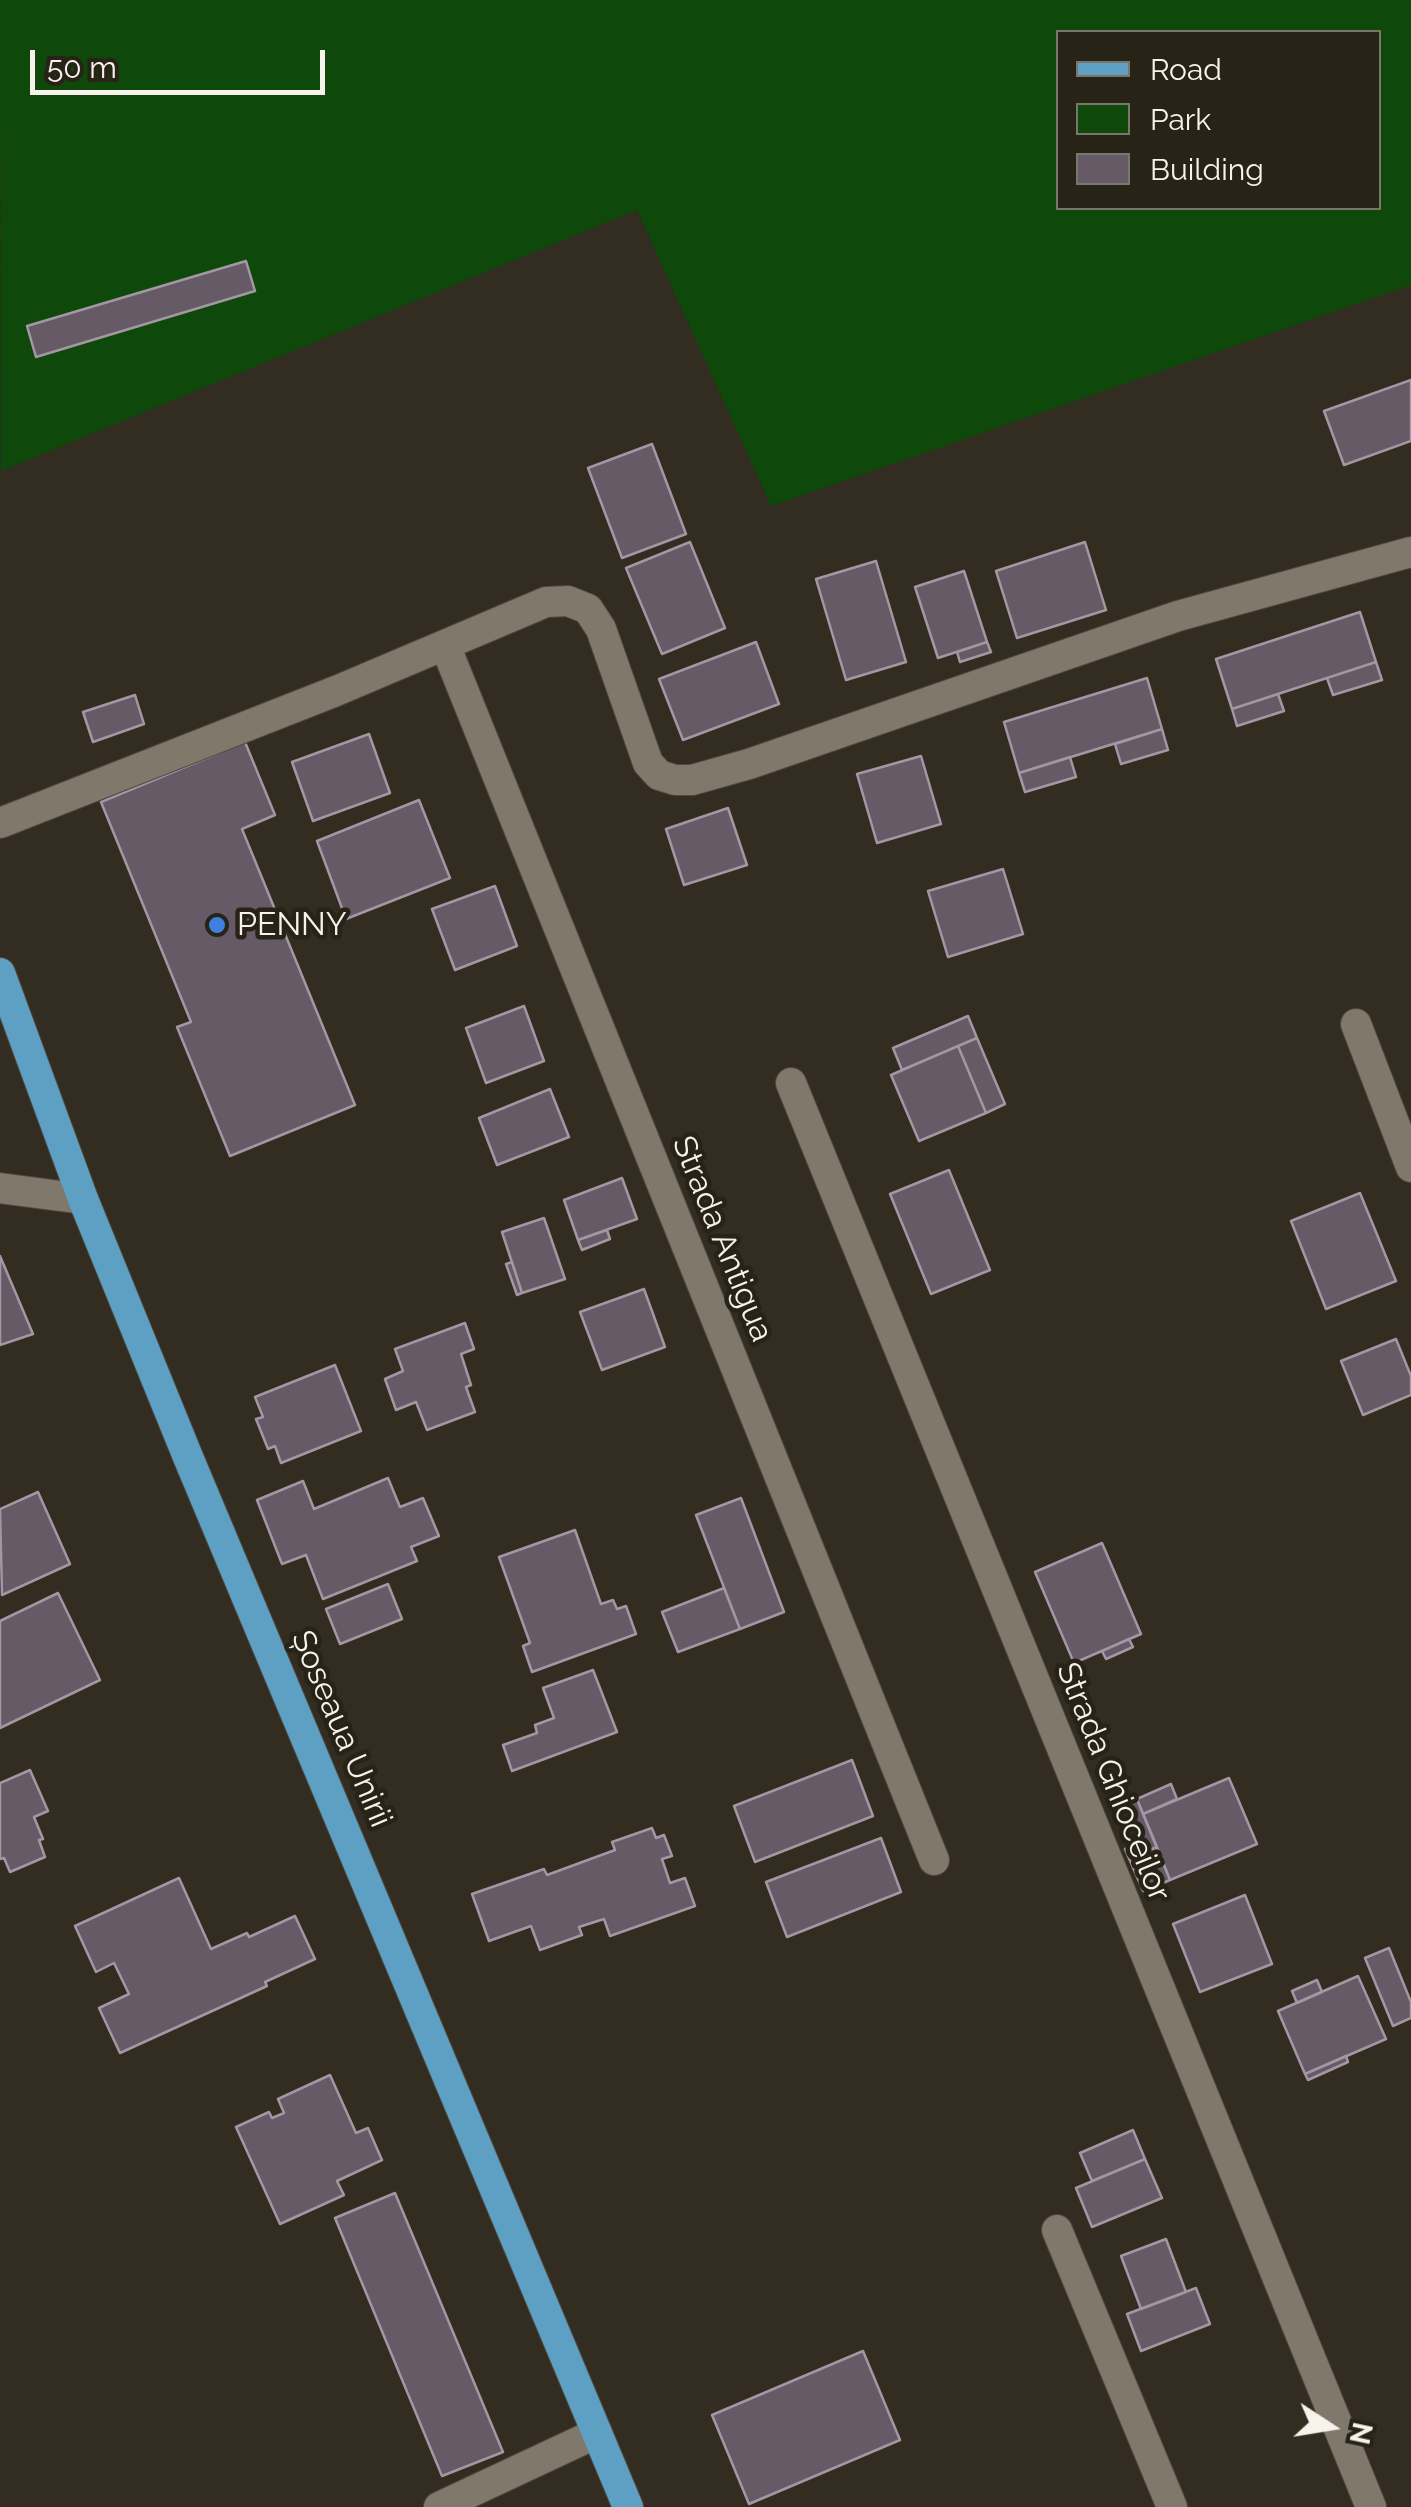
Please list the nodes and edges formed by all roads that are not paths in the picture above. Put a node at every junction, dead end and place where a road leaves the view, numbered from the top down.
1 (1411, 552) edge
2 (445, 645) junction
3 (0, 822) edge
4 (2, 984) edge
5 (1356, 1024) dead end
6 (791, 1083) dead end
7 (1411, 1167) edge
8 (0, 1188) edge
9 (84, 1199) junction
10 (934, 1860) dead end
11 (1057, 2230) dead end
12 (597, 2432) junction
13 (439, 2507) edge
14 (628, 2507) edge
15 (1172, 2507) edge
16 (1371, 2507) edge

1 - 2 street
2 - 3 street
2 - 10 street, Strada Antigua
4 - 9 main road, Șoseaua Unirii
5 - 7 street
6 - 16 street, Strada Ghioceilor
8 - 9 street
9 - 12 main road, Șoseaua Unirii
11 - 15 street
12 - 13 street
12 - 14 main road, Șoseaua Unirii

